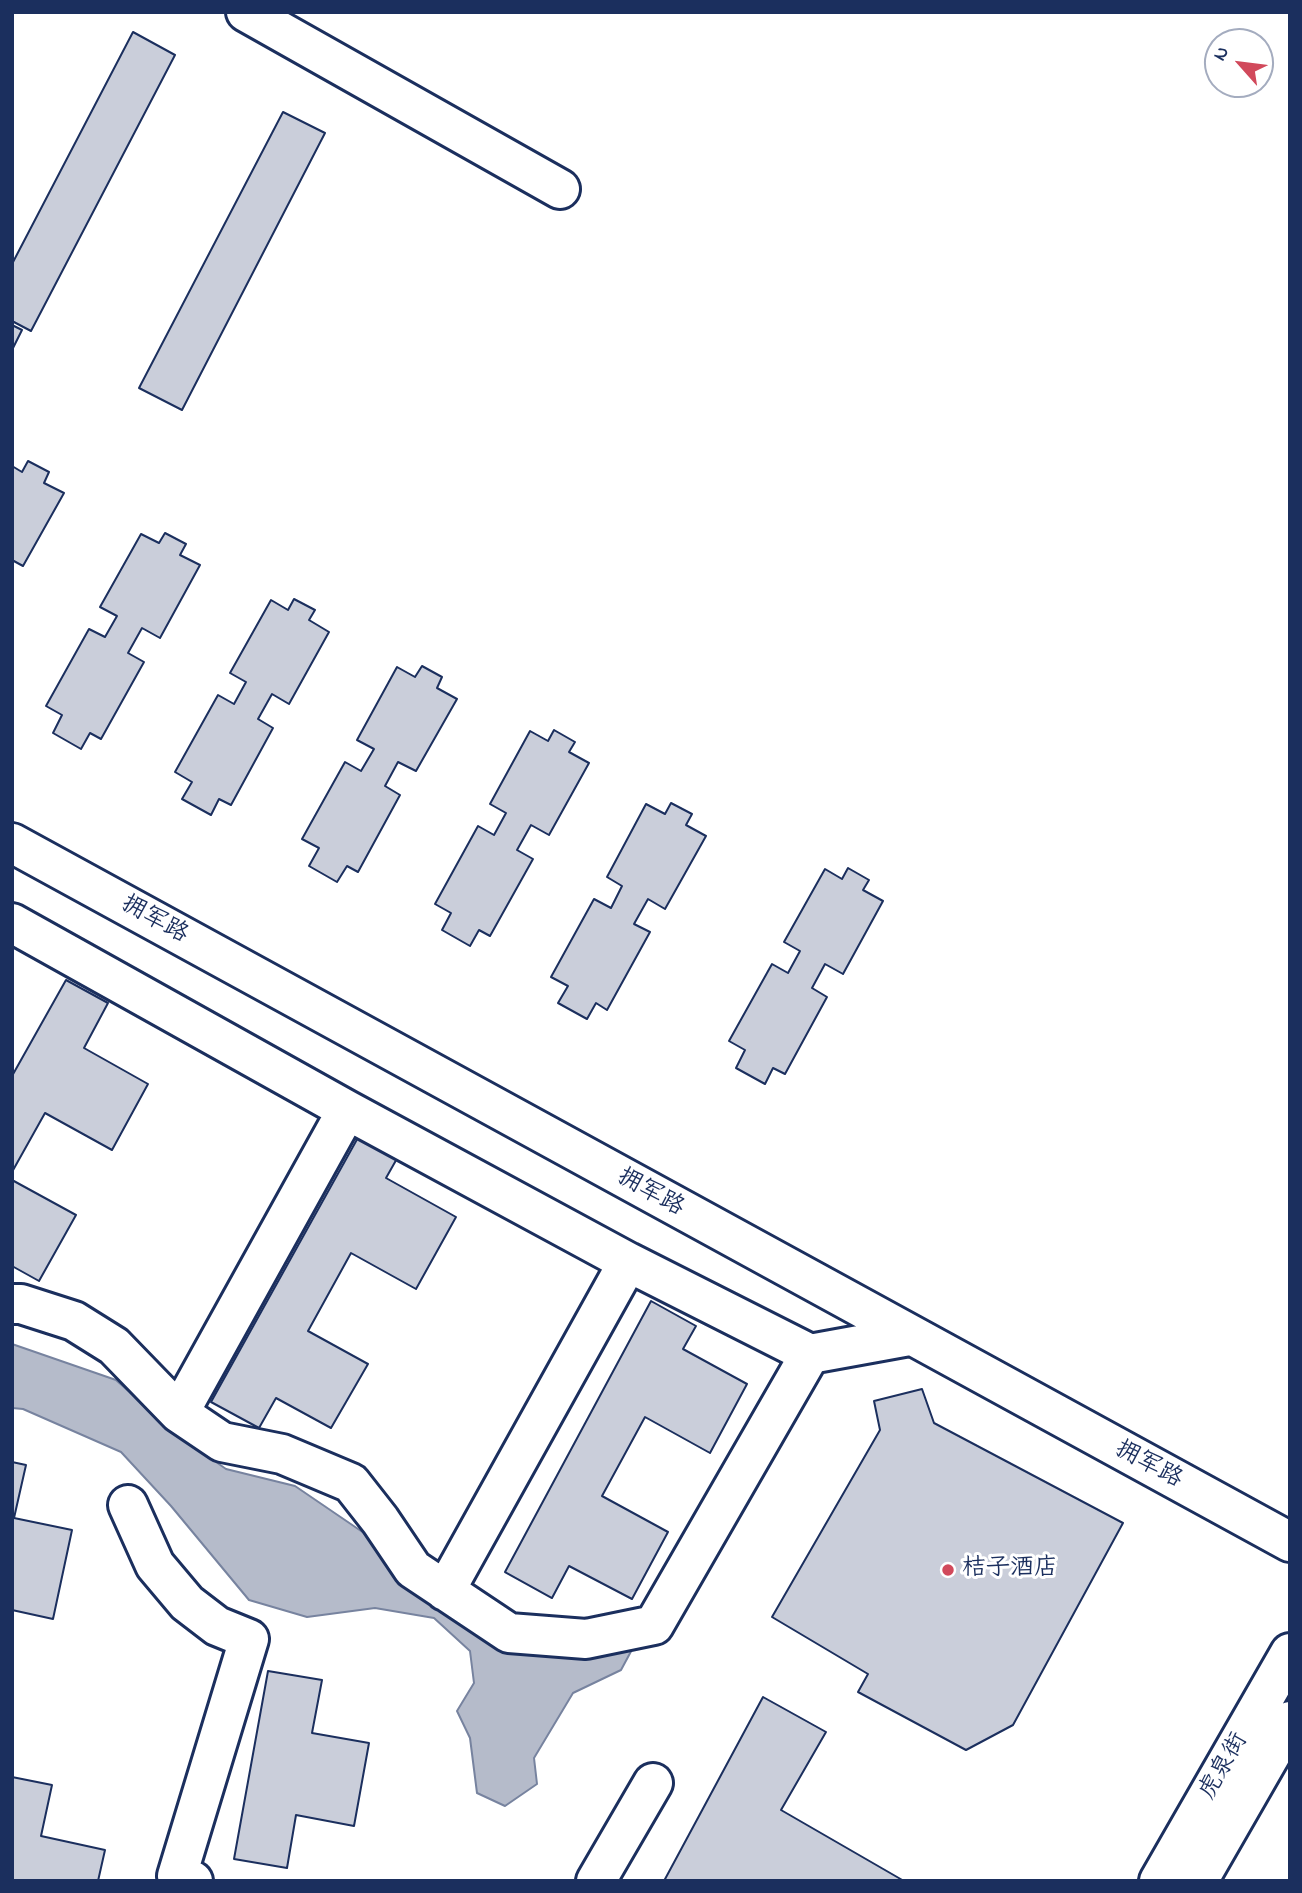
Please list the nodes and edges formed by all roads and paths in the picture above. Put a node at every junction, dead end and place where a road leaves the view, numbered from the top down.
1 (246, 12) edge
2 (560, 189) dead end
3 (12, 843) edge
4 (12, 923) edge
5 (347, 1110) junction
6 (628, 1262) junction
7 (12, 1304) edge
8 (909, 1336) junction
9 (810, 1354) junction
10 (179, 1413) junction
11 (128, 1505) dead end
12 (1290, 1542) edge
13 (445, 1591) junction
14 (1290, 1653) edge
15 (1290, 1721) edge
16 (653, 1783) dead end
17 (193, 1881) edge
18 (596, 1881) edge
19 (1159, 1881) edge
20 (1198, 1881) edge

1 - 2 street
3 - 8 street, 拥军路
4 - 5 street
5 - 6 street
5 - 10 street
6 - 9 street
6 - 13 street
7 - 10 street
8 - 9 street
8 - 12 street, 拥军路
9 - 13 street
10 - 13 street
11 - 17 street
14 - 19 street, 虎泉街
15 - 20 street, 虎泉街
16 - 18 street

